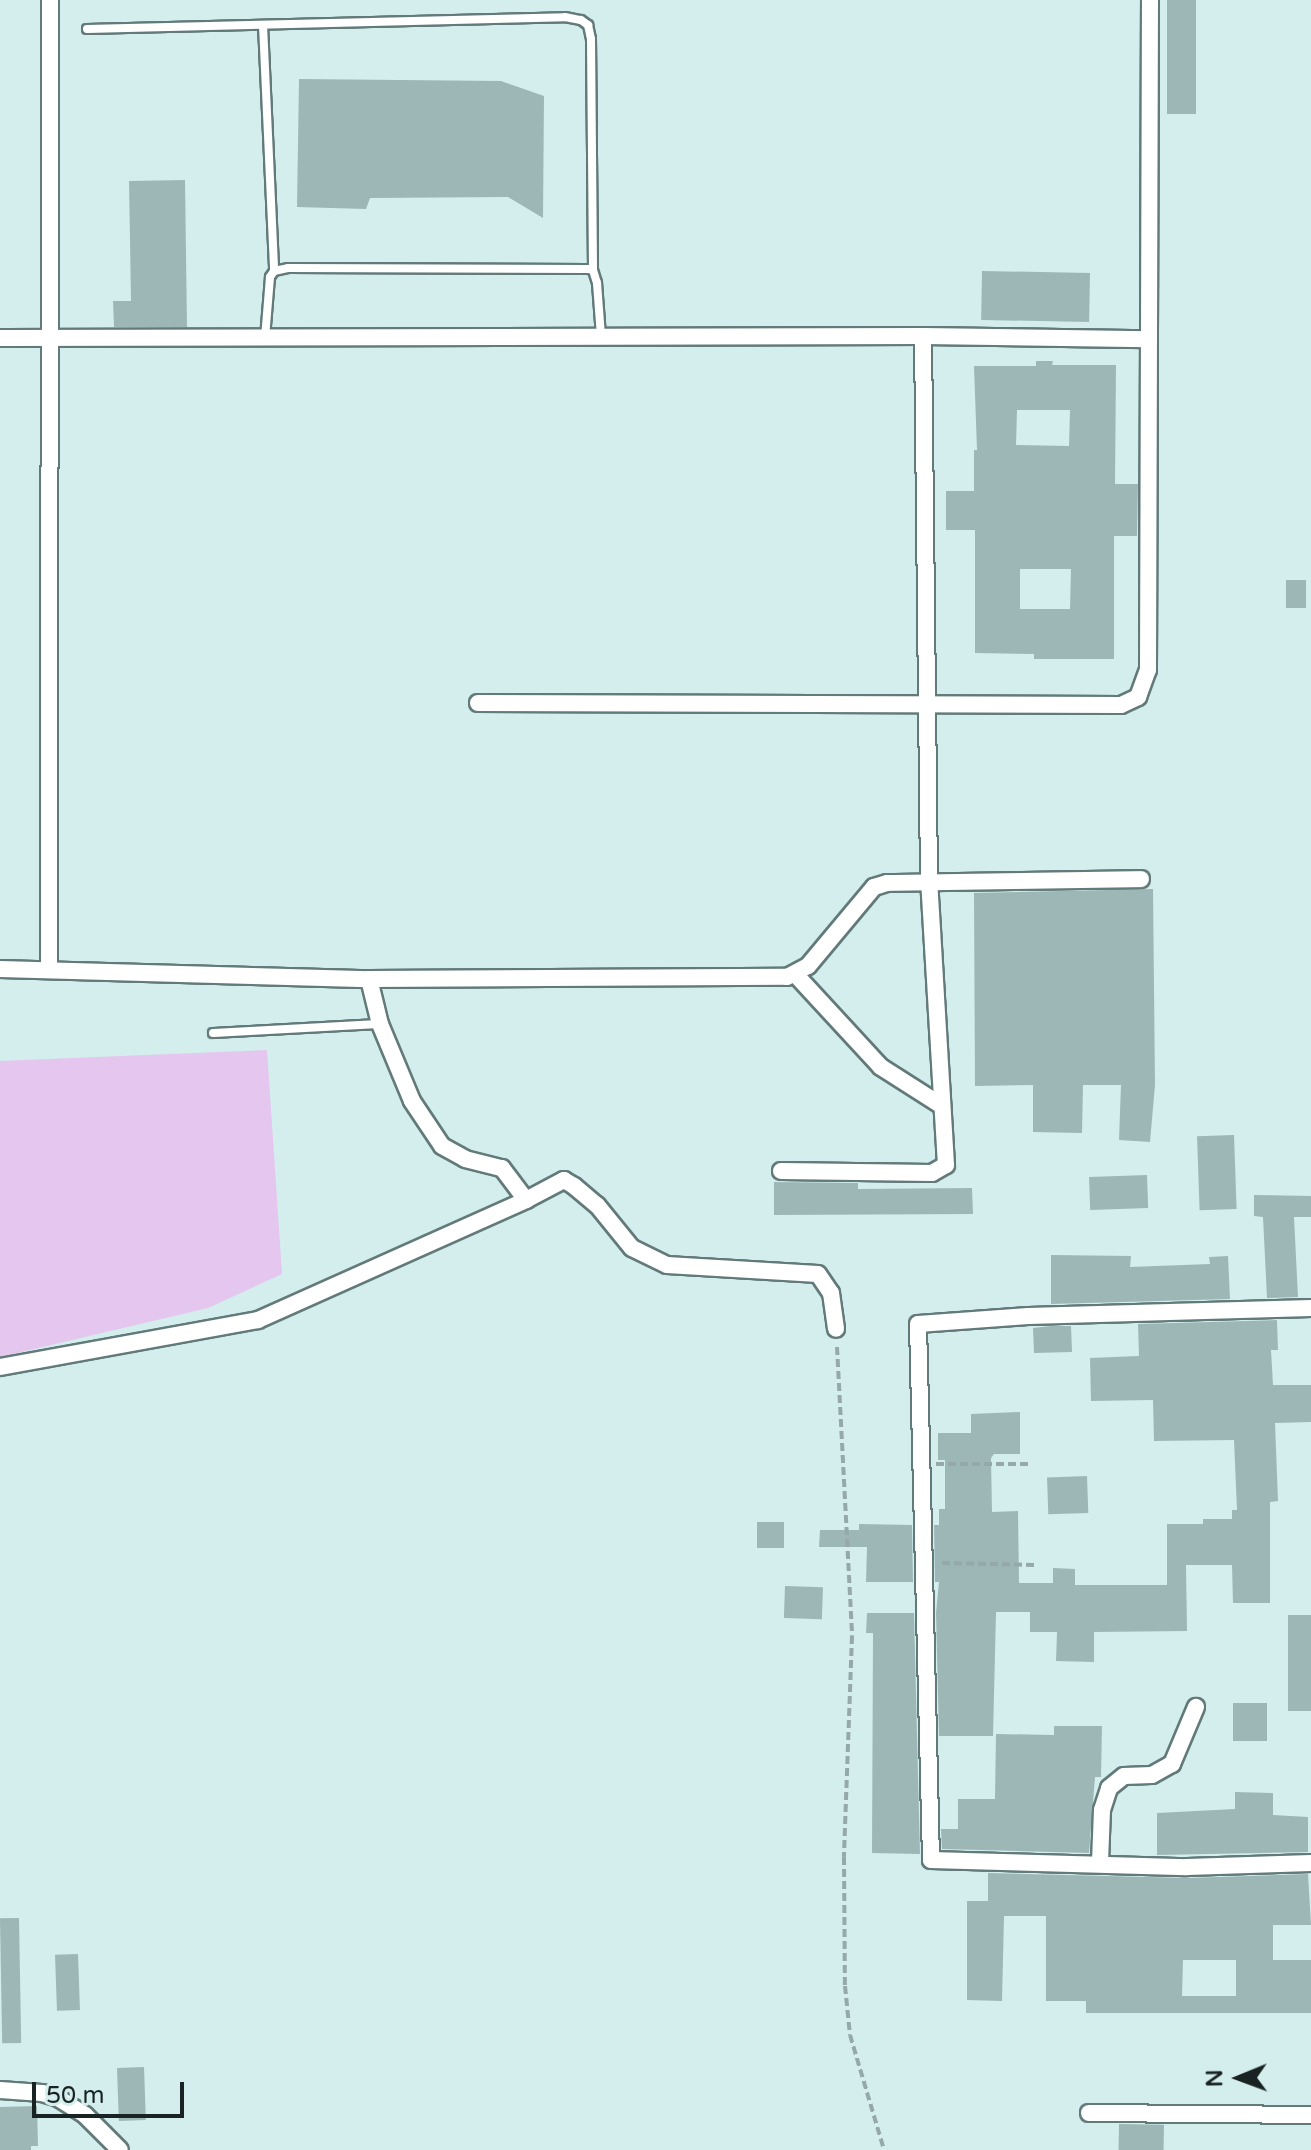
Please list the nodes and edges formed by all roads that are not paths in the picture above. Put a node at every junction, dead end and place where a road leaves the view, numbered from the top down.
1 (50, 0) edge
2 (1150, 0) edge
3 (263, 25) junction
4 (87, 29) dead end
5 (593, 270) junction
6 (274, 271) junction
7 (923, 336) junction
8 (601, 337) junction
9 (0, 338) edge
10 (52, 339) junction
11 (265, 339) junction
12 (1149, 339) junction
13 (478, 703) dead end
14 (925, 704) junction
15 (1141, 879) dead end
16 (929, 881) junction
17 (0, 969) edge
18 (49, 969) junction
19 (796, 975) junction
20 (369, 979) junction
21 (380, 1024) junction
22 (213, 1033) dead end
23 (942, 1106) junction
24 (781, 1171) dead end
25 (526, 1200) junction
26 (1311, 1308) edge
27 (836, 1329) road end
28 (0, 1367) edge
29 (1196, 1707) dead end
30 (1100, 1862) junction
31 (1311, 1863) edge
32 (0, 2090) edge
33 (1089, 2113) dead end
34 (1311, 2115) edge
35 (120, 2150) edge

1 - 10 street
2 - 12 street
3 - 4 lane
3 - 5 lane
3 - 6 lane
5 - 6 lane
5 - 8 lane
6 - 11 lane
7 - 8 street
7 - 12 street
7 - 14 street
8 - 11 street
9 - 10 street
10 - 11 street
10 - 18 street
12 - 14 street
13 - 14 street
14 - 16 street
15 - 16 street
16 - 19 street
16 - 23 street
17 - 18 street
18 - 20 street
19 - 20 street
19 - 23 street
20 - 21 street
21 - 22 lane
21 - 25 street
23 - 24 street
25 - 27 street
25 - 28 street
26 - 30 street
29 - 30 street
30 - 31 street
32 - 35 street
33 - 34 street

